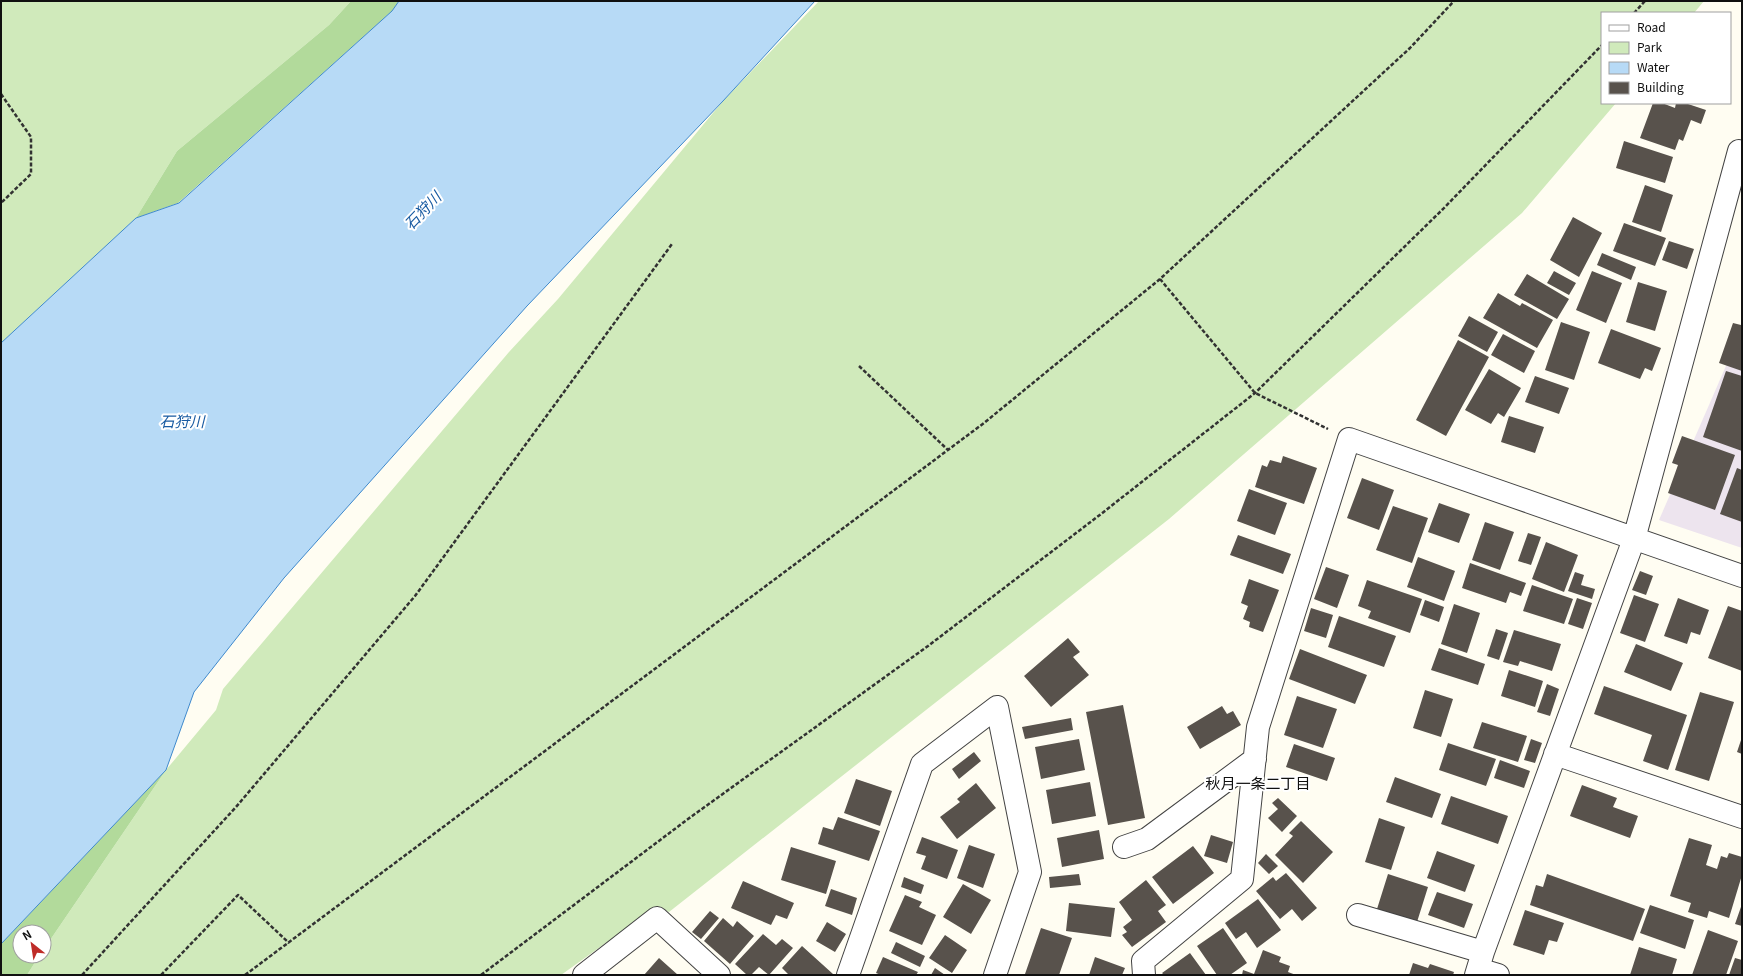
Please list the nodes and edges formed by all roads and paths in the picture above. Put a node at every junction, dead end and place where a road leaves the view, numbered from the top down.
1 (1454, 1) edge
2 (1645, 1) edge
3 (1635, 12) edge
4 (1601, 47) edge
5 (1, 94) edge
6 (1739, 151) dead end
7 (1, 203) edge
8 (672, 244) dead end
9 (1160, 279) junction
10 (859, 366) dead end
11 (1255, 393) junction
12 (1349, 439) junction
13 (948, 450) junction
14 (1634, 539) junction
15 (1742, 576) edge
16 (1555, 754) junction
17 (1255, 759) junction
18 (1742, 817) edge
19 (1124, 847) dead end
20 (1358, 915) dead end
21 (289, 943) junction
22 (1484, 968) edge
23 (82, 975) edge
24 (161, 975) edge
25 (245, 975) edge
26 (481, 975) edge
27 (584, 975) edge
28 (719, 975) edge
29 (848, 975) edge
30 (995, 975) edge
31 (1144, 975) edge

1 - 9 path
2 - 3 path
4 - 11 path
5 - 7 path
6 - 14 street
8 - 23 path
9 - 11 path
9 - 13 path
10 - 13 path
11 - 12 path
11 - 26 path
12 - 14 street
12 - 17 street
13 - 21 path
14 - 15 street
14 - 16 street
16 - 18 street
16 - 22 street
17 - 19 street
17 - 31 street
20 - 22 street
21 - 24 path
21 - 25 path
27 - 28 street
29 - 30 street

